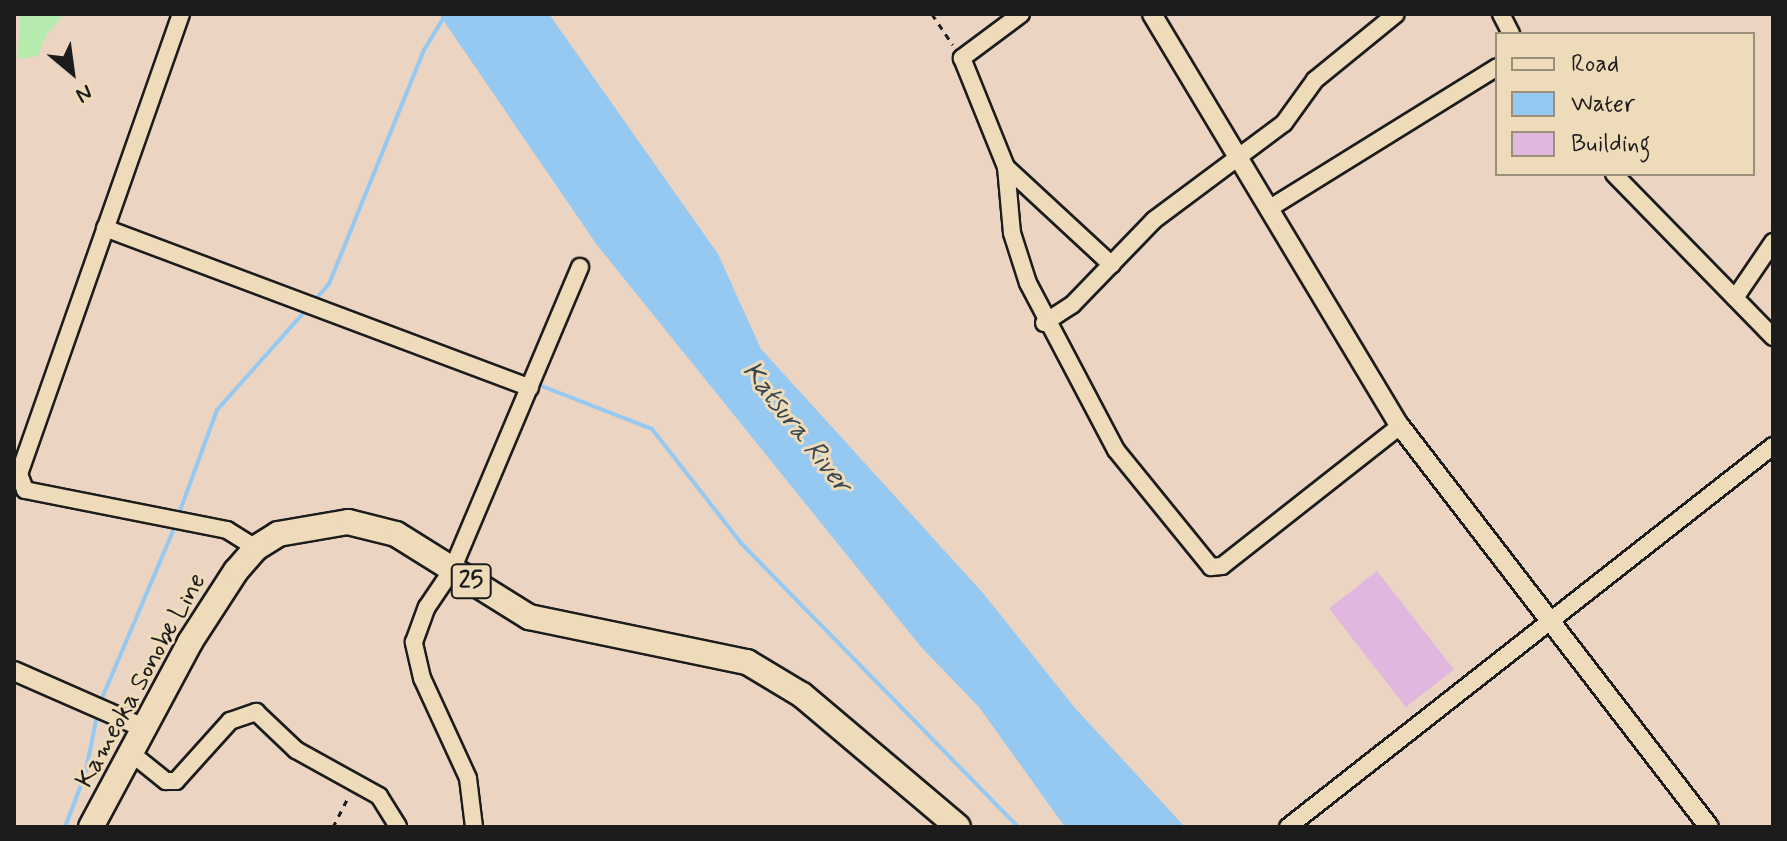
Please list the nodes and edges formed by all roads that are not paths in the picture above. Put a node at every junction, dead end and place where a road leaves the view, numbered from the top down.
1 (181, 14) edge
2 (1021, 14) edge
3 (1152, 14) edge
4 (1396, 14) edge
5 (1501, 14) edge
6 (1510, 32) edge
7 (1495, 68) edge
8 (1240, 158) junction
9 (1006, 167) junction
10 (1616, 176) edge
11 (1270, 208) junction
12 (105, 228) junction
13 (1773, 242) edge
14 (1112, 265) junction
15 (580, 267) dead end
16 (1735, 298) junction
17 (1044, 323) junction
18 (1773, 337) edge
19 (530, 388) junction
20 (1400, 426) junction
21 (1773, 446) edge
22 (256, 548) junction
23 (452, 570) junction
24 (1549, 619) junction
25 (14, 671) edge
26 (146, 729) junction
27 (131, 753) junction
28 (91, 827) edge
29 (398, 827) edge
30 (474, 827) edge
31 (958, 827) edge
32 (1288, 827) edge
33 (1709, 827) edge

1 - 12 street
2 - 9 street
3 - 8 street
4 - 8 street
5 - 6 street
7 - 11 street
8 - 11 street
8 - 14 street
9 - 14 street
9 - 17 street
10 - 16 street
11 - 20 street
12 - 19 street
12 - 22 street
13 - 16 street
14 - 17 street
15 - 19 street
16 - 18 street
17 - 20 street
19 - 23 street
20 - 24 street
21 - 24 street
22 - 23 main road, 25
22 - 26 main road, Kameoka Sonobe Line
23 - 30 street
23 - 31 main road, 25
24 - 32 street
24 - 33 street
25 - 26 street
26 - 27 main road, Kameoka Sonobe Line
27 - 28 main road, Kameoka Sonobe Line
27 - 29 street

